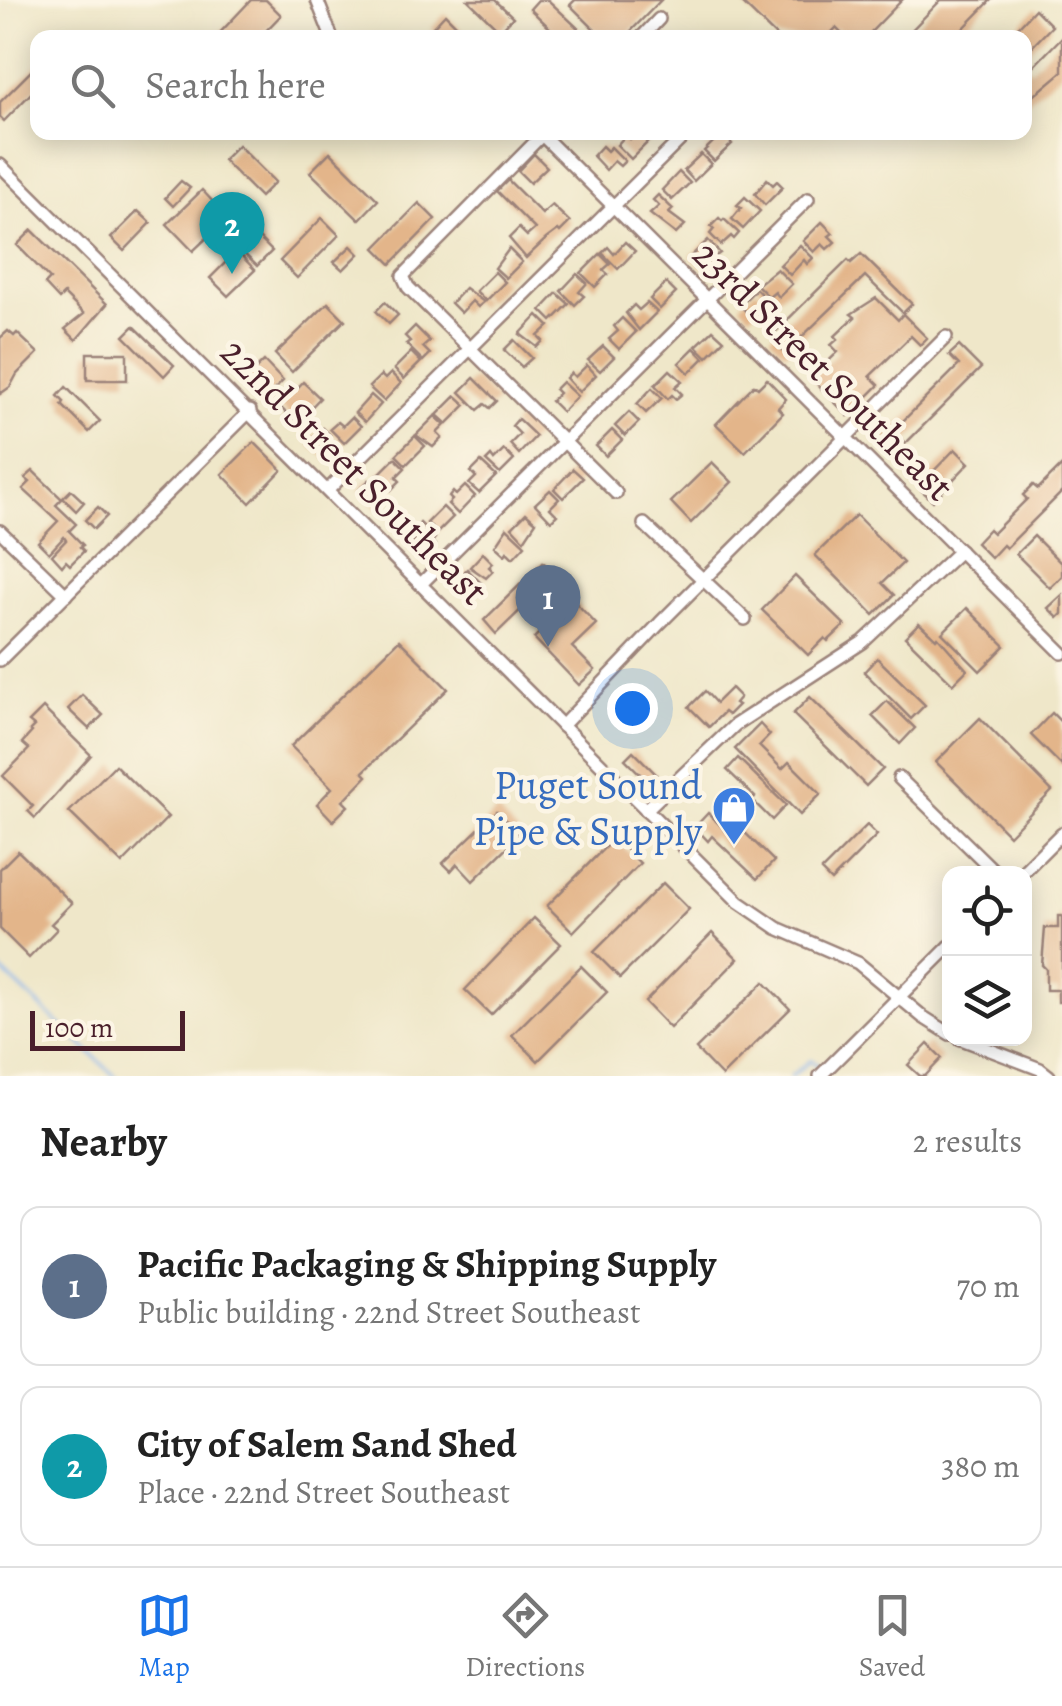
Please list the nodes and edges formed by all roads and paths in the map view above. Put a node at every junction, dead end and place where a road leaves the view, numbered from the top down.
1 (316, 0) edge
2 (659, 19) dead end
3 (329, 30) edge
4 (649, 30) edge
5 (535, 140) edge
6 (549, 140) edge
7 (680, 140) edge
8 (0, 165) edge
9 (808, 199) dead end
10 (614, 207) junction
11 (708, 300) junction
12 (946, 337) dead end
13 (470, 348) junction
14 (250, 411) junction
15 (846, 436) junction
16 (564, 442) junction
17 (328, 490) junction
18 (616, 493) dead end
19 (644, 524) dead end
20 (0, 531) edge
21 (960, 551) junction
22 (704, 580) junction
23 (422, 583) junction
24 (66, 595) junction
25 (745, 619) dead end
26 (1062, 654) edge
27 (0, 660) edge
28 (562, 726) junction
29 (899, 778) dead end
30 (646, 810) junction
31 (1062, 833) edge
32 (989, 866) edge
33 (1029, 866) edge
34 (942, 954) edge
35 (900, 996) junction
36 (942, 1029) edge
37 (981, 1046) edge
38 (820, 1076) edge
39 (1049, 1076) edge

1 - 3 street
2 - 4 street
5 - 13 street
6 - 10 street, 23rd Street Southeast
7 - 10 street
8 - 14 street, 22nd Street Southeast
9 - 11 street
10 - 11 street, 23rd Street Southeast
10 - 13 street
11 - 15 street, 23rd Street Southeast
11 - 16 street
12 - 15 street
13 - 16 street
13 - 17 street
14 - 17 street, 22nd Street Southeast
14 - 24 street
15 - 21 street, 23rd Street Southeast
15 - 22 street
16 - 18 street
16 - 23 street
17 - 23 street, 22nd Street Southeast
19 - 22 street
20 - 24 street
21 - 26 street, 23rd Street Southeast
21 - 30 street
22 - 25 street
22 - 28 street
23 - 28 street, 22nd Street Southeast
24 - 27 street
28 - 30 street, 22nd Street Southeast
29 - 32 street
30 - 35 street, 22nd Street Southeast
31 - 33 street
34 - 35 street
35 - 36 street, 22nd Street Southeast
35 - 38 street
37 - 39 street

